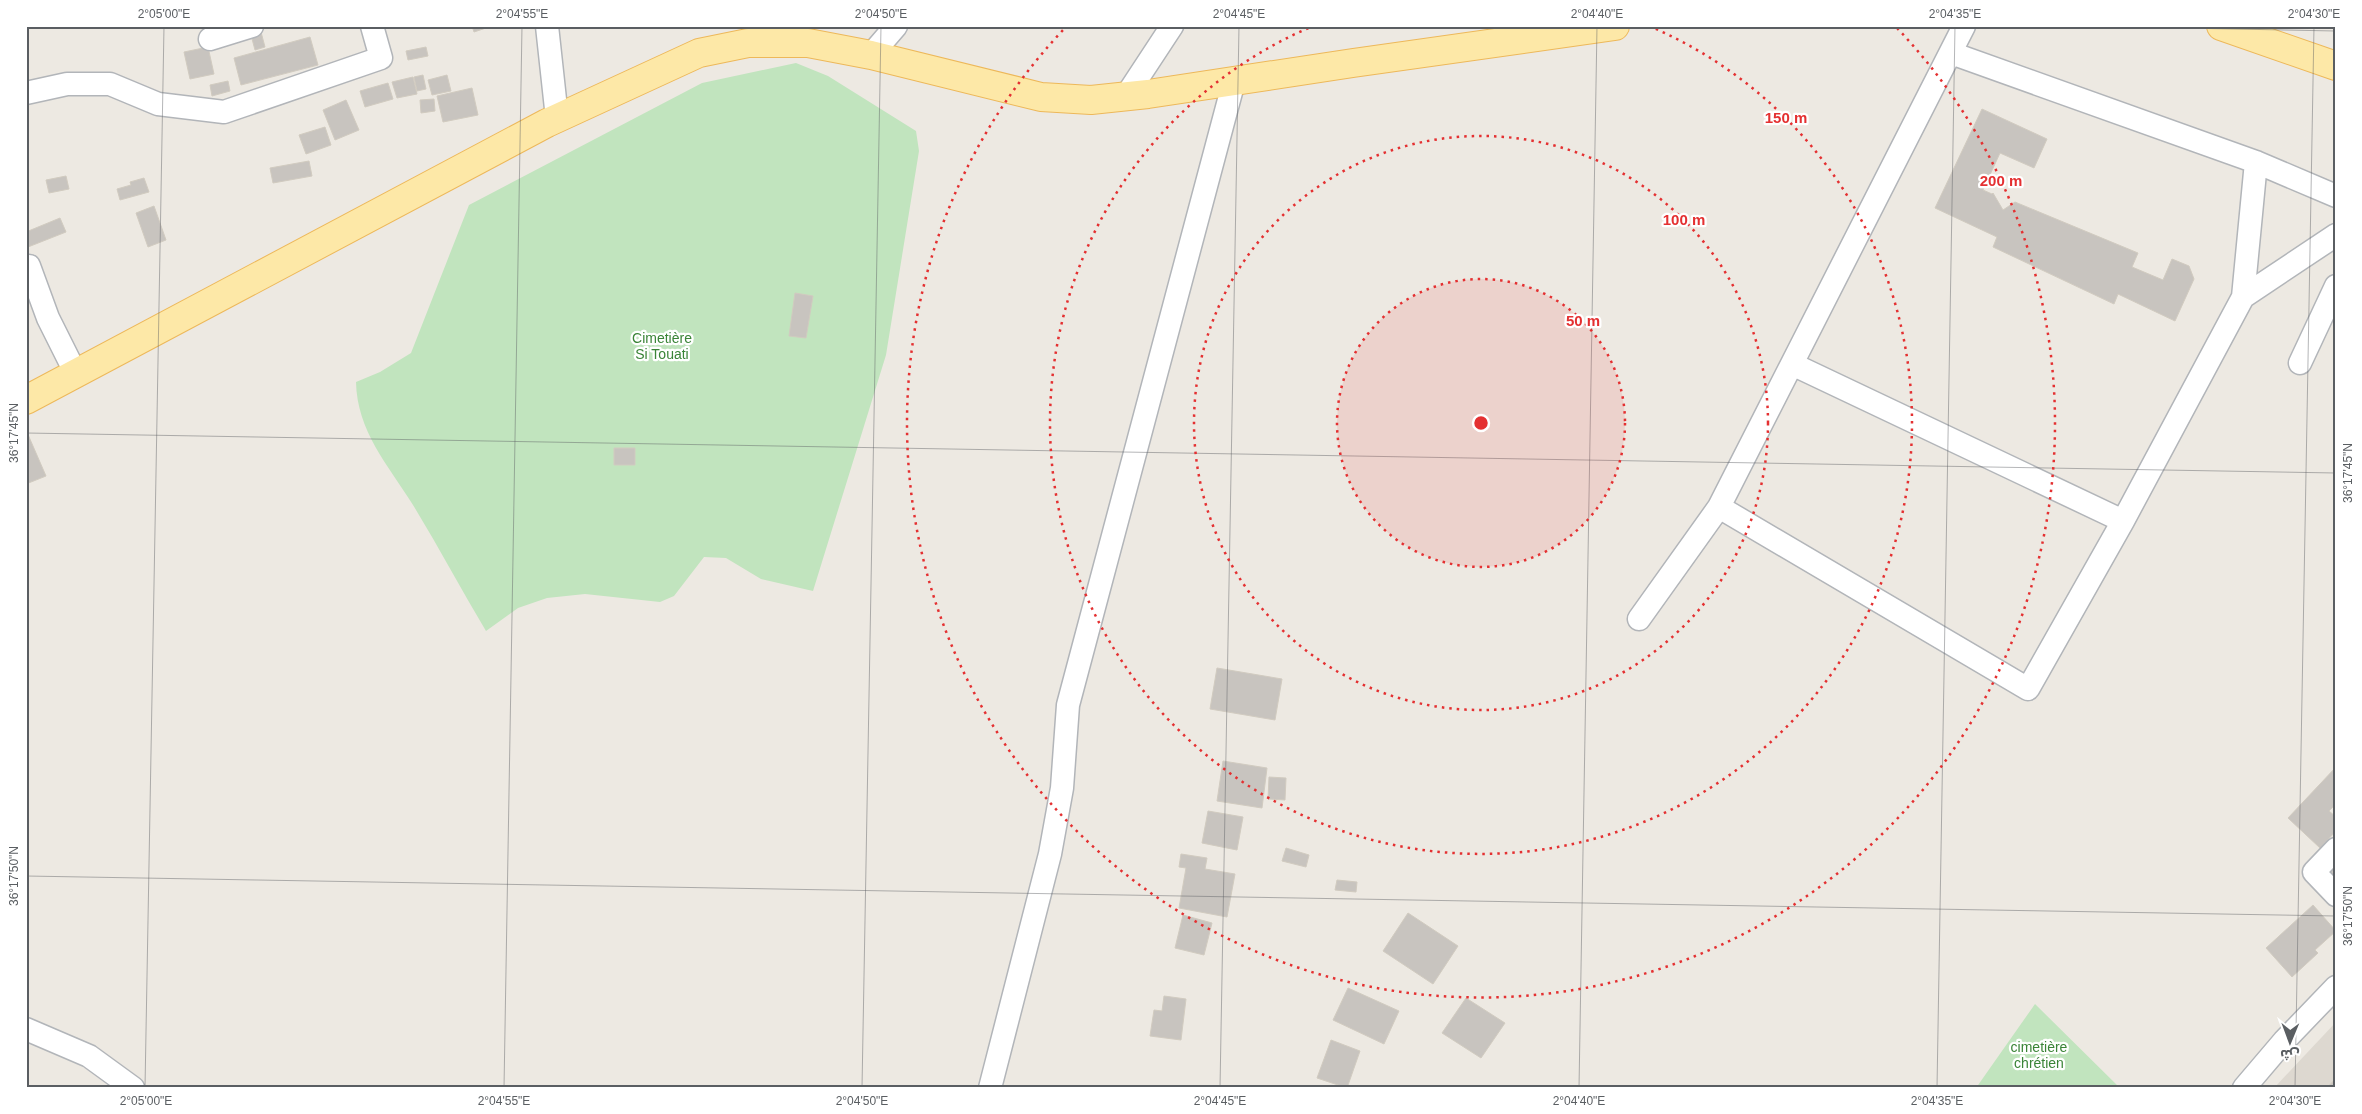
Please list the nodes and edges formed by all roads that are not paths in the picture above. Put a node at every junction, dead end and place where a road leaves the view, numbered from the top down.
1 (252, 26) edge
2 (372, 26) edge
3 (547, 26) edge
4 (896, 26) edge
5 (1172, 26) edge
6 (1615, 26) edge
7 (1964, 26) edge
8 (2221, 26) edge
9 (210, 39) dead end
10 (1951, 52) junction
11 (872, 55) junction
12 (2336, 66) edge
13 (1234, 81) junction
14 (26, 93) edge
15 (1126, 96) junction
16 (557, 118) junction
17 (2256, 162) junction
18 (2336, 196) edge
19 (2336, 235) edge
20 (26, 266) edge
21 (2336, 286) edge
22 (2243, 297) junction
23 (2300, 363) dead end
24 (1792, 364) junction
25 (76, 374) junction
26 (26, 400) edge
27 (1719, 507) junction
28 (2123, 521) junction
29 (1639, 619) dead end
30 (2336, 849) edge
31 (2336, 894) edge
32 (2336, 987) edge
33 (26, 1029) edge
34 (133, 1088) edge
35 (990, 1088) edge
36 (2244, 1088) edge

1 - 9 street
2 - 14 street
3 - 16 street
4 - 11 street
5 - 15 street
6 - 13 main road
7 - 10 street
8 - 12 main road
10 - 17 street
10 - 24 street
11 - 15 main road
11 - 16 main road
13 - 15 main road
13 - 35 street
16 - 25 main road
17 - 18 street
17 - 22 street
19 - 22 street
20 - 25 street
21 - 23 street
22 - 28 street
24 - 27 street
24 - 28 street
25 - 26 main road
27 - 28 street
27 - 29 street
30 - 31 street
32 - 36 street
33 - 34 street

